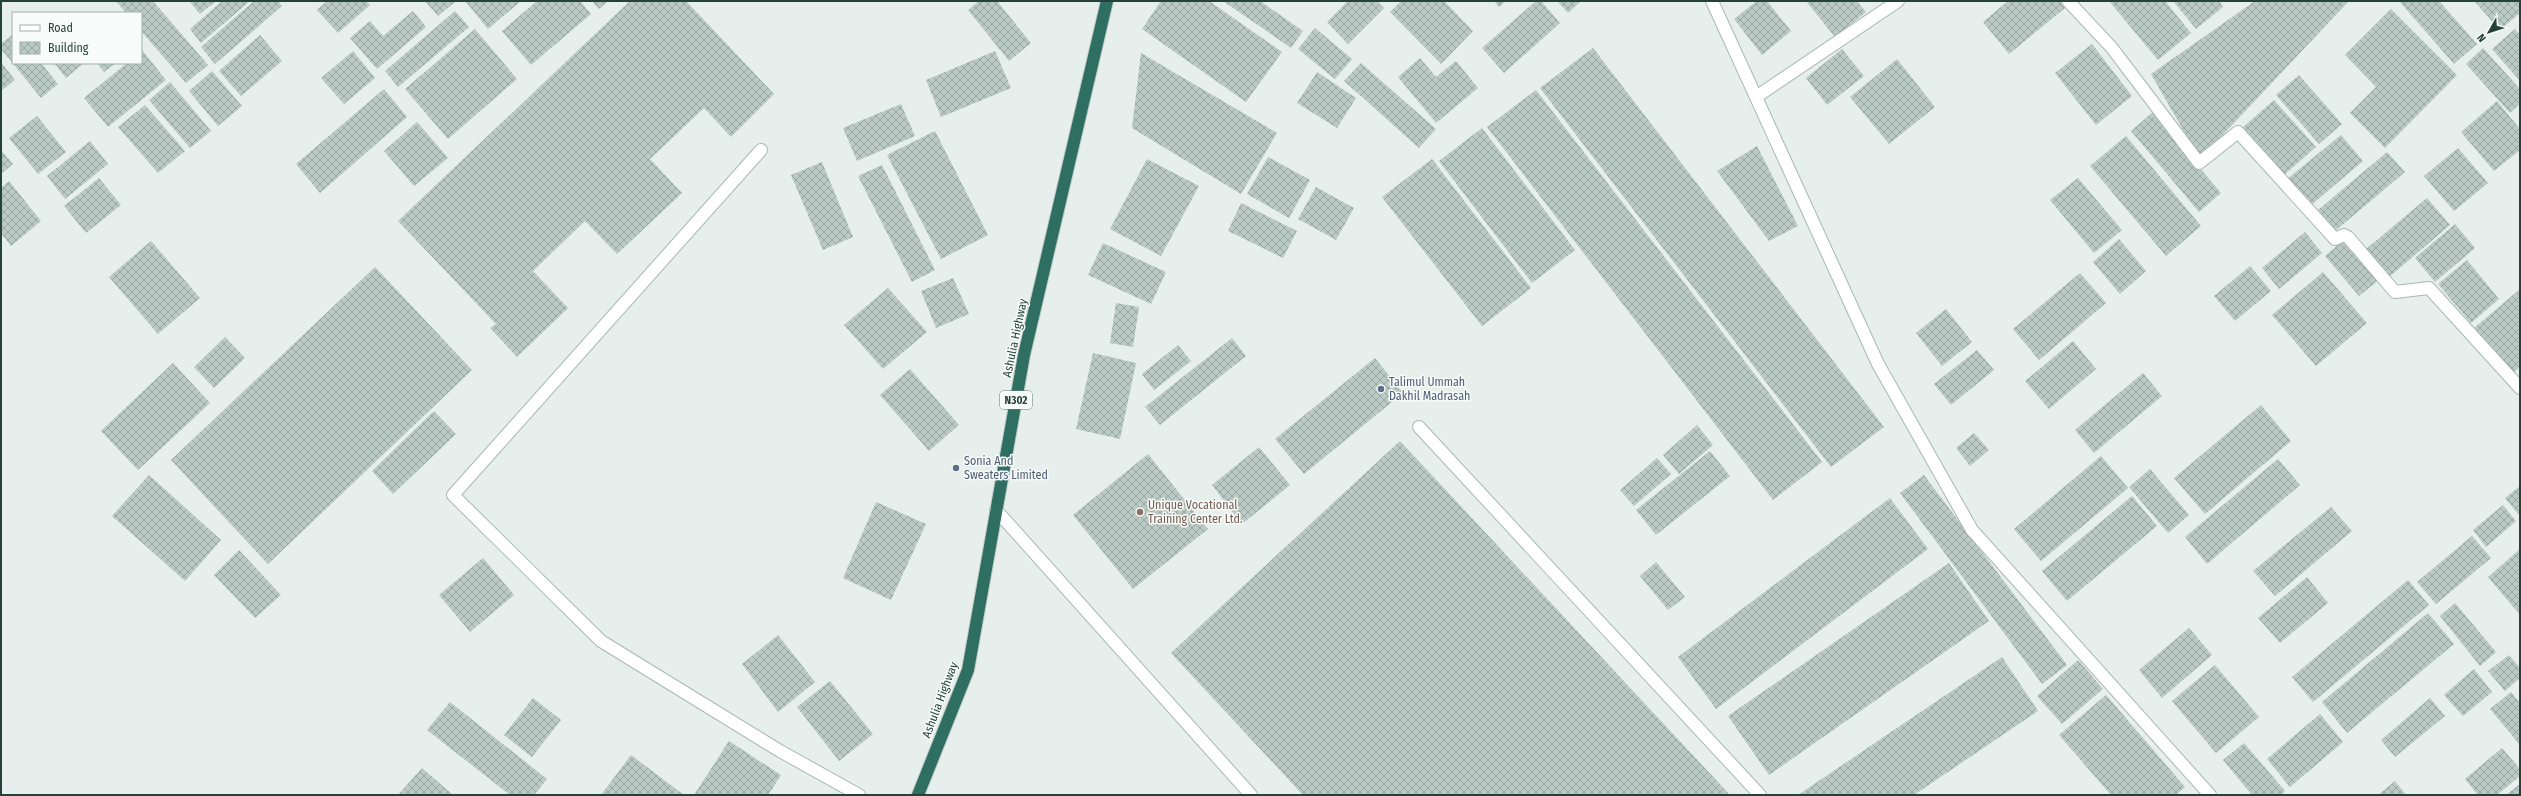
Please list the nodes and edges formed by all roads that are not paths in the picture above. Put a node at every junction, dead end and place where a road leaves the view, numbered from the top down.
1 (1107, 1) edge
2 (1712, 1) edge
3 (1898, 1) edge
4 (2068, 1) edge
5 (1756, 97) junction
6 (760, 150) dead end
7 (2520, 388) edge
8 (1419, 427) dead end
9 (996, 510) junction
10 (859, 795) edge
11 (918, 795) edge
12 (1251, 795) edge
13 (1760, 795) edge
14 (2210, 795) edge

1 - 9 highway, Ashulia Highway / N302
2 - 5 street
3 - 5 street
4 - 7 street
5 - 14 street
6 - 10 street
8 - 13 street
9 - 11 highway, Ashulia Highway / N302
9 - 12 street

